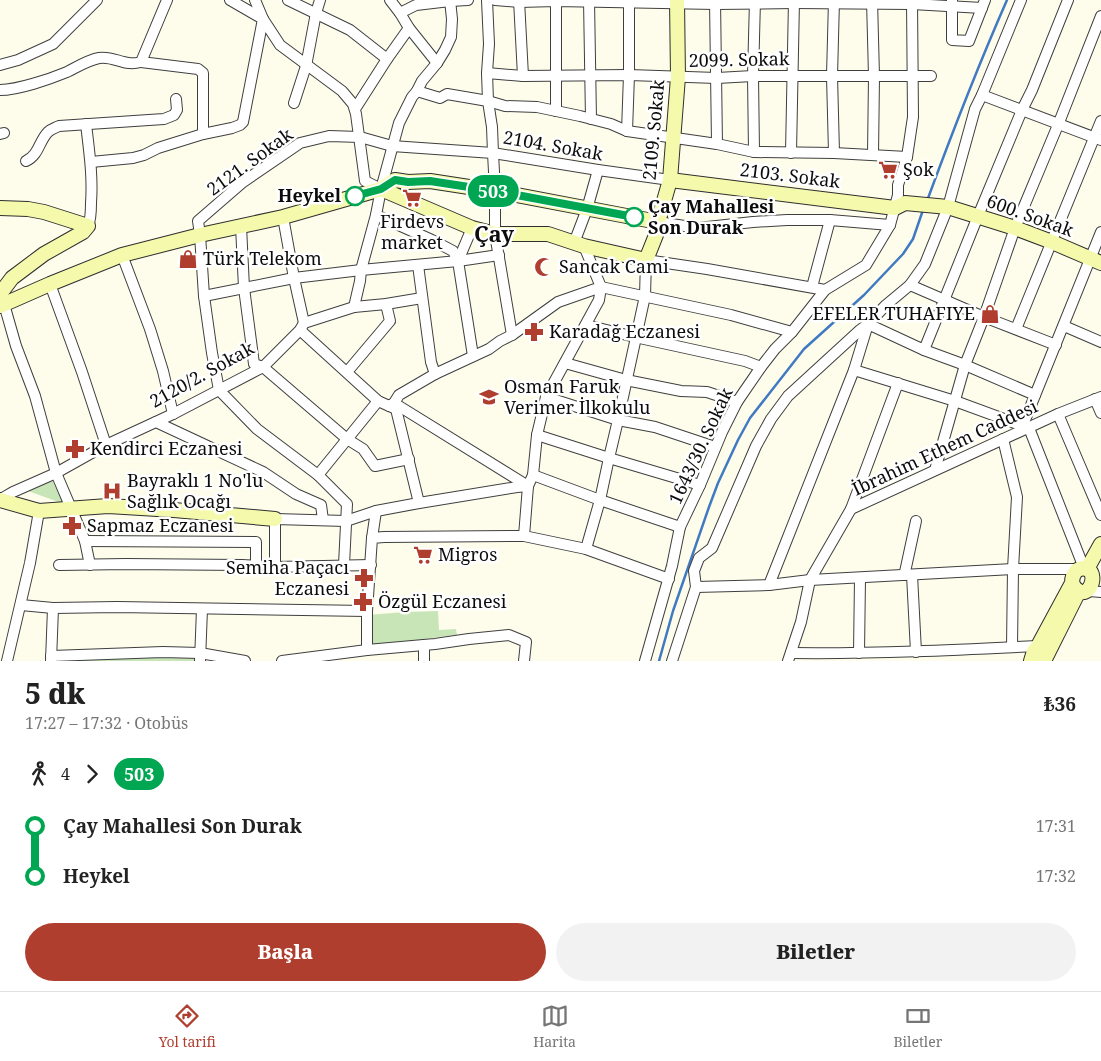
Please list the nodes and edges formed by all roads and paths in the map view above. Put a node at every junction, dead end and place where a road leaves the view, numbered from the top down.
1 (97, 0) edge
2 (167, 0) edge
3 (230, 0) edge
4 (255, 0) edge
5 (288, 0) edge
6 (320, 0) edge
7 (390, 0) edge
8 (450, 0) edge
9 (468, 0) edge
10 (487, 0) edge
11 (495, 0) edge
12 (556, 0) edge
13 (589, 0) edge
14 (1021, 0) edge
15 (1068, 0) edge
16 (519, 1) edge
17 (629, 1) edge
18 (677, 2) edge
19 (715, 2) edge
20 (755, 2) edge
21 (794, 2) edge
22 (834, 2) edge
23 (872, 2) edge
24 (912, 2) edge
25 (952, 3) edge
26 (984, 4) edge
27 (400, 12) junction
28 (316, 13) junction
29 (1101, 16) edge
30 (263, 19) junction
31 (409, 28) junction
32 (387, 59) junction
33 (141, 62) junction
34 (437, 63) junction
35 (0, 65) edge
36 (306, 66) junction
37 (487, 73) junction
38 (629, 75) junction
39 (523, 76) junction
40 (556, 76) junction
41 (591, 76) junction
42 (753, 76) junction
43 (794, 76) junction
44 (832, 76) junction
45 (874, 76) junction
46 (913, 76) junction
47 (931, 76) dead end
48 (678, 77) junction
49 (717, 78) junction
50 (0, 90) edge
51 (417, 91) junction
52 (982, 96) junction
53 (176, 99) dead end
54 (488, 100) junction
55 (294, 103) dead end
56 (355, 109) junction
57 (1022, 110) junction
58 (556, 112) junction
59 (591, 119) junction
60 (1101, 122) edge
61 (86, 124) junction
62 (1058, 125) junction
63 (627, 131) junction
64 (203, 134) junction
65 (360, 137) junction
66 (674, 138) junction
67 (1098, 139) edge
68 (717, 144) junction
69 (392, 146) junction
70 (754, 152) junction
71 (492, 153) junction
72 (792, 153) junction
73 (834, 153) junction
74 (873, 155) junction
75 (907, 158) junction
76 (26, 161) dead end
77 (91, 162) junction
78 (598, 170) junction
79 (670, 180) junction
80 (381, 189) junction
81 (495, 191) junction
82 (900, 206) junction
83 (947, 207) junction
84 (0, 208) edge
85 (587, 209) junction
86 (376, 214) junction
87 (978, 216) junction
88 (283, 217) junction
89 (830, 220) junction
90 (658, 222) junction
91 (890, 225) junction
92 (88, 226) junction
93 (241, 226) junction
94 (472, 228) junction
95 (1015, 228) junction
96 (1101, 232) edge
97 (495, 234) junction
98 (200, 235) junction
99 (1052, 242) junction
100 (579, 245) junction
101 (122, 255) junction
102 (499, 255) junction
103 (646, 260) junction
104 (458, 261) junction
105 (1096, 261) edge
106 (418, 265) junction
107 (361, 270) junction
108 (294, 278) junction
109 (50, 284) junction
110 (910, 285) junction
111 (812, 287) junction
112 (244, 288) junction
113 (601, 288) junction
114 (825, 290) junction
115 (204, 296) junction
116 (645, 296) junction
117 (422, 298) junction
118 (1, 301) edge
119 (944, 301) junction
120 (386, 304) junction
121 (354, 307) junction
122 (984, 317) junction
123 (868, 324) junction
124 (586, 325) junction
125 (1064, 326) junction
126 (302, 327) junction
127 (1016, 329) junction
128 (792, 332) junction
129 (512, 335) junction
130 (635, 337) junction
131 (1101, 342) edge
132 (1056, 345) junction
133 (924, 350) junction
134 (473, 356) junction
135 (565, 364) junction
136 (966, 365) junction
137 (262, 367) junction
138 (761, 367) junction
139 (854, 370) junction
140 (347, 372) junction
141 (434, 374) junction
142 (626, 380) junction
143 (898, 383) junction
144 (219, 390) junction
145 (1035, 395) junction
146 (546, 397) junction
147 (1098, 398) edge
148 (378, 401) junction
149 (955, 401) junction
150 (737, 402) junction
151 (392, 405) junction
152 (1101, 413) edge
153 (174, 414) junction
154 (1058, 414) junction
155 (618, 420) junction
156 (156, 422) junction
157 (1024, 428) junction
158 (537, 435) junction
159 (347, 439) junction
160 (1003, 439) junction
161 (106, 445) junction
162 (715, 447) junction
163 (609, 458) junction
164 (409, 459) junction
165 (936, 470) junction
166 (56, 473) junction
167 (318, 475) junction
168 (533, 475) junction
169 (700, 485) junction
170 (528, 486) junction
171 (0, 499) edge
172 (600, 500) junction
173 (419, 502) junction
174 (852, 508) junction
175 (71, 509) junction
176 (39, 511) junction
177 (376, 511) junction
178 (1101, 516) edge
179 (275, 519) junction
180 (323, 520) junction
181 (346, 520) junction
182 (916, 521) dead end
183 (680, 527) junction
184 (524, 536) junction
185 (372, 538) junction
186 (85, 541) junction
187 (1101, 544) edge
188 (586, 549) junction
189 (59, 565) dead end
190 (90, 565) junction
191 (344, 565) junction
192 (371, 565) junction
193 (256, 566) junction
194 (275, 567) junction
195 (1013, 569) junction
196 (909, 575) junction
197 (860, 578) junction
198 (1089, 578) edge
199 (668, 579) junction
200 (810, 580) junction
201 (769, 585) junction
202 (696, 586) junction
203 (21, 605) junction
204 (53, 608) junction
205 (202, 609) junction
206 (367, 610) junction
207 (424, 645) junction
208 (1038, 646) junction
209 (1012, 647) junction
210 (367, 650) junction
211 (970, 650) junction
212 (916, 652) junction
213 (859, 654) junction
214 (200, 657) edge
215 (790, 657) edge
216 (51, 659) edge
217 (7, 661) edge
218 (245, 661) edge
219 (282, 661) edge
220 (424, 661) edge
221 (524, 661) edge
222 (645, 661) edge
223 (672, 661) edge
224 (966, 661) edge
225 (1031, 661) edge
226 (1044, 661) edge

1 - 35 street
2 - 33 street
3 - 30 street
4 - 30 street
5 - 28 street
6 - 28 street
7 - 27 street
8 - 9 street
8 - 27 street
8 - 34 street
10 - 37 street, 2104. Sokak
11 - 16 street
12 - 13 street
12 - 16 street
12 - 40 street
13 - 17 street
13 - 41 street
14 - 52 street
15 - 57 street
16 - 39 street
17 - 18 street
17 - 38 street
18 - 19 street
18 - 48 main road, 2109. Sokak
19 - 20 street
19 - 49 street
20 - 21 street
20 - 42 street
21 - 22 street
21 - 43 street
22 - 23 street
22 - 44 street
23 - 24 street
23 - 45 street
24 - 25 street
24 - 46 street, 1643/30. Sokak
25 - 26 street
25 - 26 street
27 - 31 street
28 - 32 street
28 - 36 street
29 - 62 street
30 - 36 street
30 - 64 street
31 - 32 street
31 - 34 street
32 - 56 street
33 - 50 street
33 - 64 street
34 - 51 street
36 - 55 street
36 - 56 street
37 - 39 street, 2099. Sokak
37 - 54 street, 2104. Sokak
38 - 41 street, 2099. Sokak
38 - 48 street, 2099. Sokak
38 - 63 street
39 - 40 street, 2099. Sokak
40 - 41 street, 2099. Sokak
40 - 58 street
41 - 59 street
42 - 43 street, 2099. Sokak
42 - 49 street, 2099. Sokak
42 - 70 street
43 - 44 street, 2099. Sokak
43 - 72 street
44 - 45 street, 2099. Sokak
44 - 73 street
45 - 46 street, 2099. Sokak
45 - 74 street
46 - 47 street, 2099. Sokak
46 - 75 street, 1643/30. Sokak
48 - 49 street, 2099. Sokak
48 - 66 main road, 2109. Sokak
49 - 68 street
51 - 54 street
51 - 69 street
52 - 57 street
52 - 83 street
53 - 61 street
54 - 58 street
54 - 71 street, 2104. Sokak
56 - 65 street
57 - 62 street
57 - 87 street
58 - 59 street
59 - 63 street
60 - 67 street
61 - 76 street
61 - 77 street
62 - 67 street
62 - 95 street
63 - 66 street
64 - 77 street
65 - 69 street, 2121. Sokak
65 - 80 street
65 - 98 street, 2121. Sokak
66 - 68 street
66 - 79 main road, 2109. Sokak
67 - 99 street
68 - 70 street
69 - 71 street, 2121. Sokak
69 - 80 street
70 - 72 street
71 - 78 street, 2104. Sokak
71 - 81 street
72 - 73 street
73 - 74 street
74 - 75 street
75 - 82 street, 1643/30. Sokak
77 - 92 street
78 - 79 street, 2104. Sokak
78 - 85 street
79 - 82 main road, 2103. Sokak
79 - 90 main road, 2109. Sokak
80 - 81 main road
80 - 86 street
80 - 88 main road
80 - 94 main road
81 - 85 main road
81 - 97 street
82 - 83 main road, 2103. Sokak
82 - 91 street, 1643/30. Sokak
83 - 87 main road, 600. Sokak
83 - 110 street
84 - 92 main road
85 - 90 main road
85 - 100 street
86 - 104 street
86 - 107 street
87 - 95 main road, 600. Sokak
87 - 119 street
88 - 93 main road
88 - 108 street
89 - 90 street
89 - 91 street
89 - 111 street
90 - 103 main road, 2109. Sokak
91 - 114 street, 1643/30. Sokak
92 - 118 main road
93 - 98 main road
93 - 112 street
94 - 97 main road
94 - 104 street
95 - 99 main road, 600. Sokak
95 - 122 street
96 - 105 street
97 - 100 main road
97 - 102 street
98 - 101 main road
98 - 115 street, 2121. Sokak
99 - 105 main road, 600. Sokak
99 - 127 street
100 - 103 main road
100 - 113 street
101 - 109 main road
101 - 153 street
102 - 104 street
102 - 129 street
103 - 111 street
103 - 116 street
104 - 106 street
104 - 134 street
105 - 125 street
106 - 107 street
106 - 117 street
107 - 108 street
107 - 121 street
108 - 112 street
108 - 126 street
109 - 118 main road
109 - 161 street
110 - 119 street
110 - 123 street
111 - 114 street
112 - 115 street
112 - 137 street
113 - 116 street
113 - 124 street
113 - 129 street
114 - 128 street, 1643/30. Sokak
115 - 144 street, 2121. Sokak
116 - 128 street
116 - 130 street
117 - 120 street, 2120/2. Sokak
117 - 141 street
118 - 166 street
119 - 122 street
119 - 133 street
120 - 121 street, 2120/2. Sokak
120 - 140 street
121 - 126 street, 2120/2. Sokak
122 - 127 street
122 - 136 street
123 - 133 street
123 - 139 street
123 - 202 street
124 - 130 street
124 - 135 street
125 - 131 street
125 - 132 street
126 - 137 street, 2120/2. Sokak
126 - 140 street
127 - 132 street
128 - 138 street, 1643/30. Sokak
129 - 134 street
130 - 138 street
130 - 142 street
132 - 145 street
133 - 136 street
134 - 141 street
135 - 142 street
135 - 146 street
136 - 145 street
136 - 149 street
137 - 144 street, 2120/2. Sokak
137 - 159 street
138 - 150 street, 1643/30. Sokak
139 - 143 street
139 - 201 street
140 - 148 street
141 - 151 street
142 - 150 street
142 - 155 street
143 - 149 street
143 - 174 street
144 - 153 street, 2120/2. Sokak
144 - 167 street
145 - 157 street
146 - 155 street
146 - 158 street
147 - 152 street
147 - 154 street, İbrahim Ethem Caddesi
148 - 151 street
148 - 159 street
149 - 157 street
149 - 165 street
150 - 162 street, 1643/30. Sokak
151 - 164 street
151 - 170 street
153 - 156 street, 2120/2. Sokak
154 - 157 street, İbrahim Ethem Caddesi
154 - 178 street
155 - 162 street
155 - 163 street
156 - 161 street, 2120/2. Sokak
156 - 180 street
157 - 160 street, İbrahim Ethem Caddesi
157 - 198 street
158 - 163 street
158 - 168 street
159 - 164 street
159 - 167 street
160 - 165 street, İbrahim Ethem Caddesi
160 - 195 street
161 - 166 street, 2120/2. Sokak
162 - 169 street, 1643/30. Sokak
163 - 169 street
163 - 172 street
164 - 173 street
165 - 174 street, İbrahim Ethem Caddesi
166 - 171 street, 2120/2. Sokak
166 - 175 street
167 - 181 street
168 - 170 street
168 - 172 street
169 - 183 street, 1643/30. Sokak
170 - 173 street
170 - 184 street
171 - 176 main road
172 - 183 street
172 - 188 street
173 - 177 street
174 - 200 street, İbrahim Ethem Caddesi
175 - 176 main road
175 - 179 main road
175 - 186 street
176 - 203 street
177 - 181 street
177 - 185 street
179 - 180 street
179 - 194 street
180 - 181 street
181 - 191 street
182 - 196 street
183 - 199 street, 1643/30. Sokak
184 - 185 street
184 - 188 street
185 - 192 street
186 - 190 street
186 - 193 street
187 - 198 main road
188 - 199 street
189 - 190 street
190 - 193 street
191 - 192 street
191 - 194 street
192 - 206 street
193 - 194 street
195 - 196 street
195 - 198 street
195 - 209 street
196 - 197 street
196 - 212 street
197 - 200 street
197 - 213 street
198 - 208 main road
198 - 226 main road
199 - 222 street, 1643/30. Sokak
200 - 201 street
200 - 215 street, İbrahim Ethem Caddesi
201 - 202 street
202 - 223 street
203 - 204 street
203 - 217 street
204 - 205 street
204 - 216 street
205 - 206 street
205 - 214 street
206 - 210 street
207 - 210 street
207 - 220 street
207 - 221 street
208 - 209 street
208 - 225 main road
209 - 211 street
210 - 219 street
211 - 212 street
211 - 224 street
212 - 213 street
213 - 215 street
214 - 216 street
214 - 218 street

